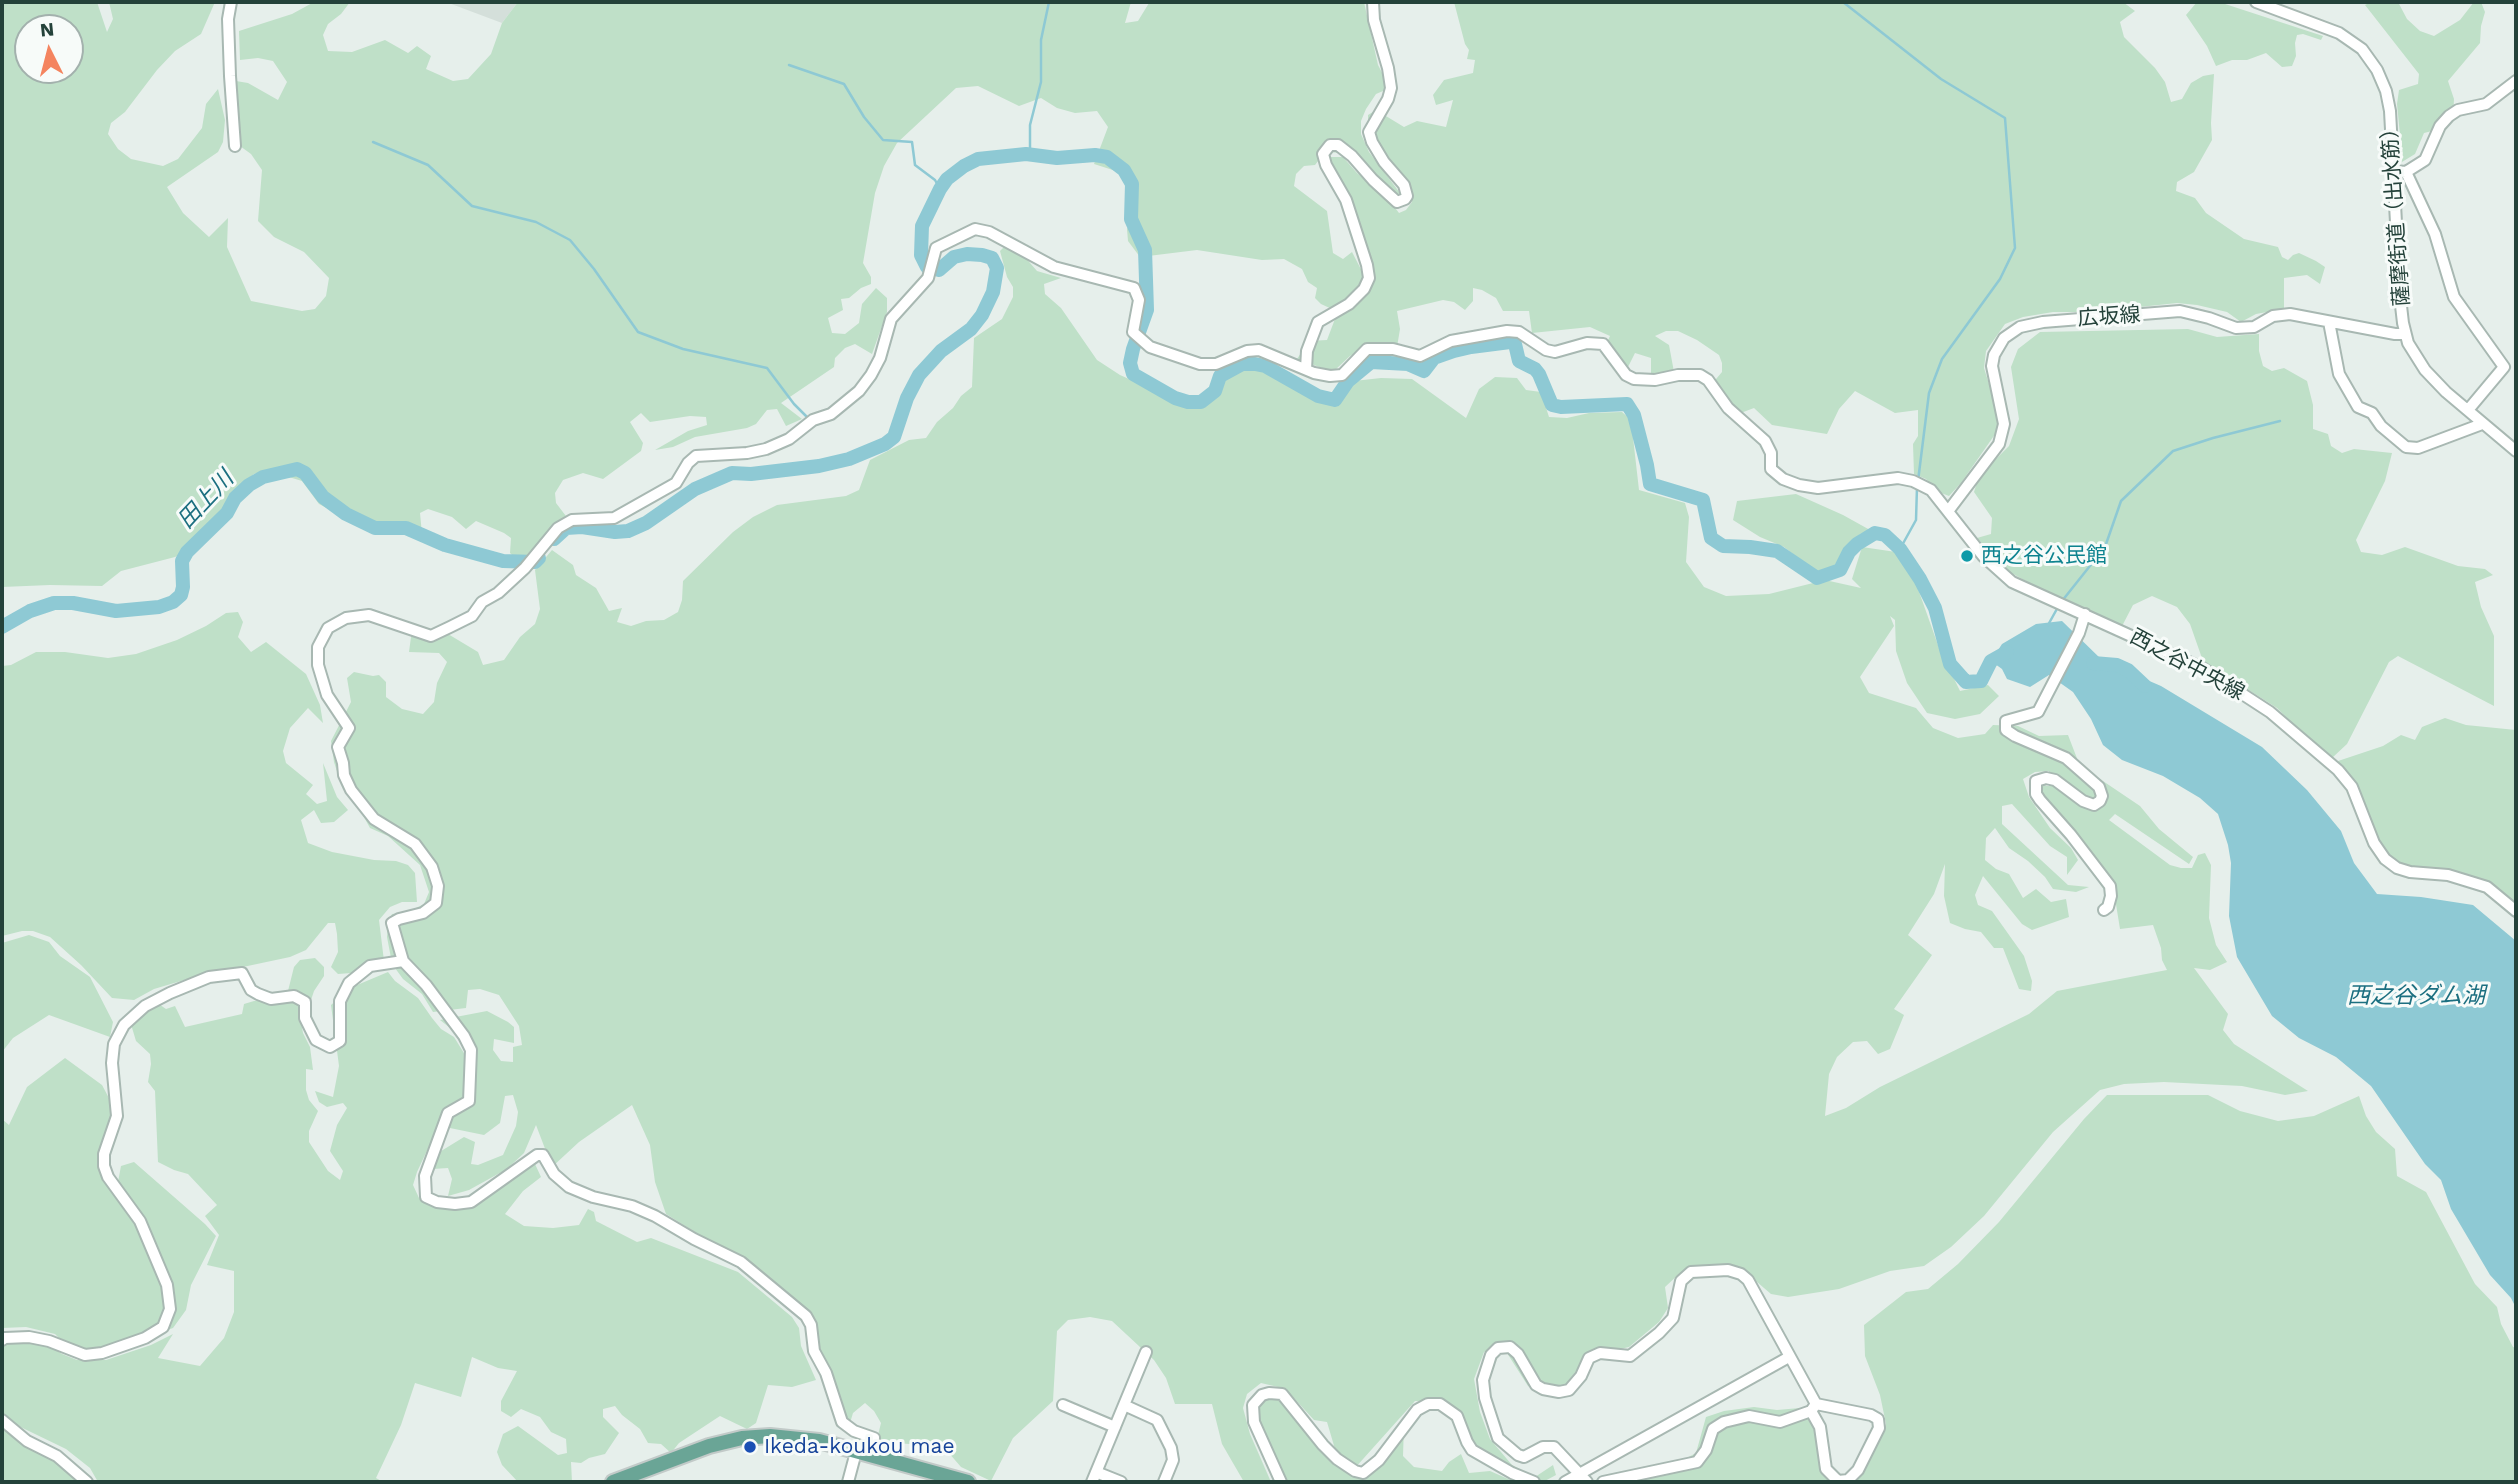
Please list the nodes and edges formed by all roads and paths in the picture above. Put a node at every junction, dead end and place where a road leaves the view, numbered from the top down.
1 (231, 2) edge
2 (1373, 2) edge
3 (2256, 2) edge
4 (2516, 81) edge
5 (235, 146) dead end
6 (2400, 172) junction
7 (2329, 322) junction
8 (2404, 334) junction
9 (1306, 369) junction
10 (2468, 410) junction
11 (2482, 424) junction
12 (2516, 452) edge
13 (1949, 510) junction
14 (2085, 614) junction
15 (2104, 910) dead end
16 (2516, 911) edge
17 (403, 961) junction
18 (2, 1340) edge
19 (1146, 1352) dead end
20 (1789, 1357) junction
21 (1063, 1405) dead end
22 (1124, 1405) junction
23 (1814, 1408) junction
24 (2, 1420) edge
25 (1115, 1427) junction
26 (856, 1452) junction
27 (1094, 1477) edge
28 (1583, 1478) edge
29 (86, 1482) edge
30 (613, 1482) edge
31 (848, 1482) edge
32 (968, 1482) edge
33 (1121, 1482) edge
34 (1164, 1482) edge
35 (1281, 1482) edge
36 (1535, 1482) edge
37 (1565, 1482) edge
38 (1603, 1482) edge

1 - 5 street
2 - 9 street
3 - 6 street, 薩摩街道（出水筋）
4 - 6 street
6 - 8 street, 薩摩街道（出水筋）
6 - 10 street
7 - 8 street, 広坂線
7 - 11 street
7 - 13 street, 広坂線
8 - 10 street, 薩摩街道（出水筋）
9 - 13 street, 西之谷中央線
9 - 17 street
10 - 11 street, 薩摩街道（出水筋）
11 - 12 street, 薩摩街道（出水筋）
13 - 14 street, 西之谷中央線
14 - 15 street
14 - 16 street, 西之谷中央線
17 - 18 street
17 - 26 street
19 - 22 street
20 - 23 street
20 - 28 street
20 - 28 street
21 - 25 street
22 - 25 street
22 - 34 street
23 - 23 street
23 - 38 street
24 - 29 street
25 - 27 street
26 - 30 main road
26 - 31 street
26 - 32 main road
27 - 33 street
28 - 37 street
35 - 36 street

